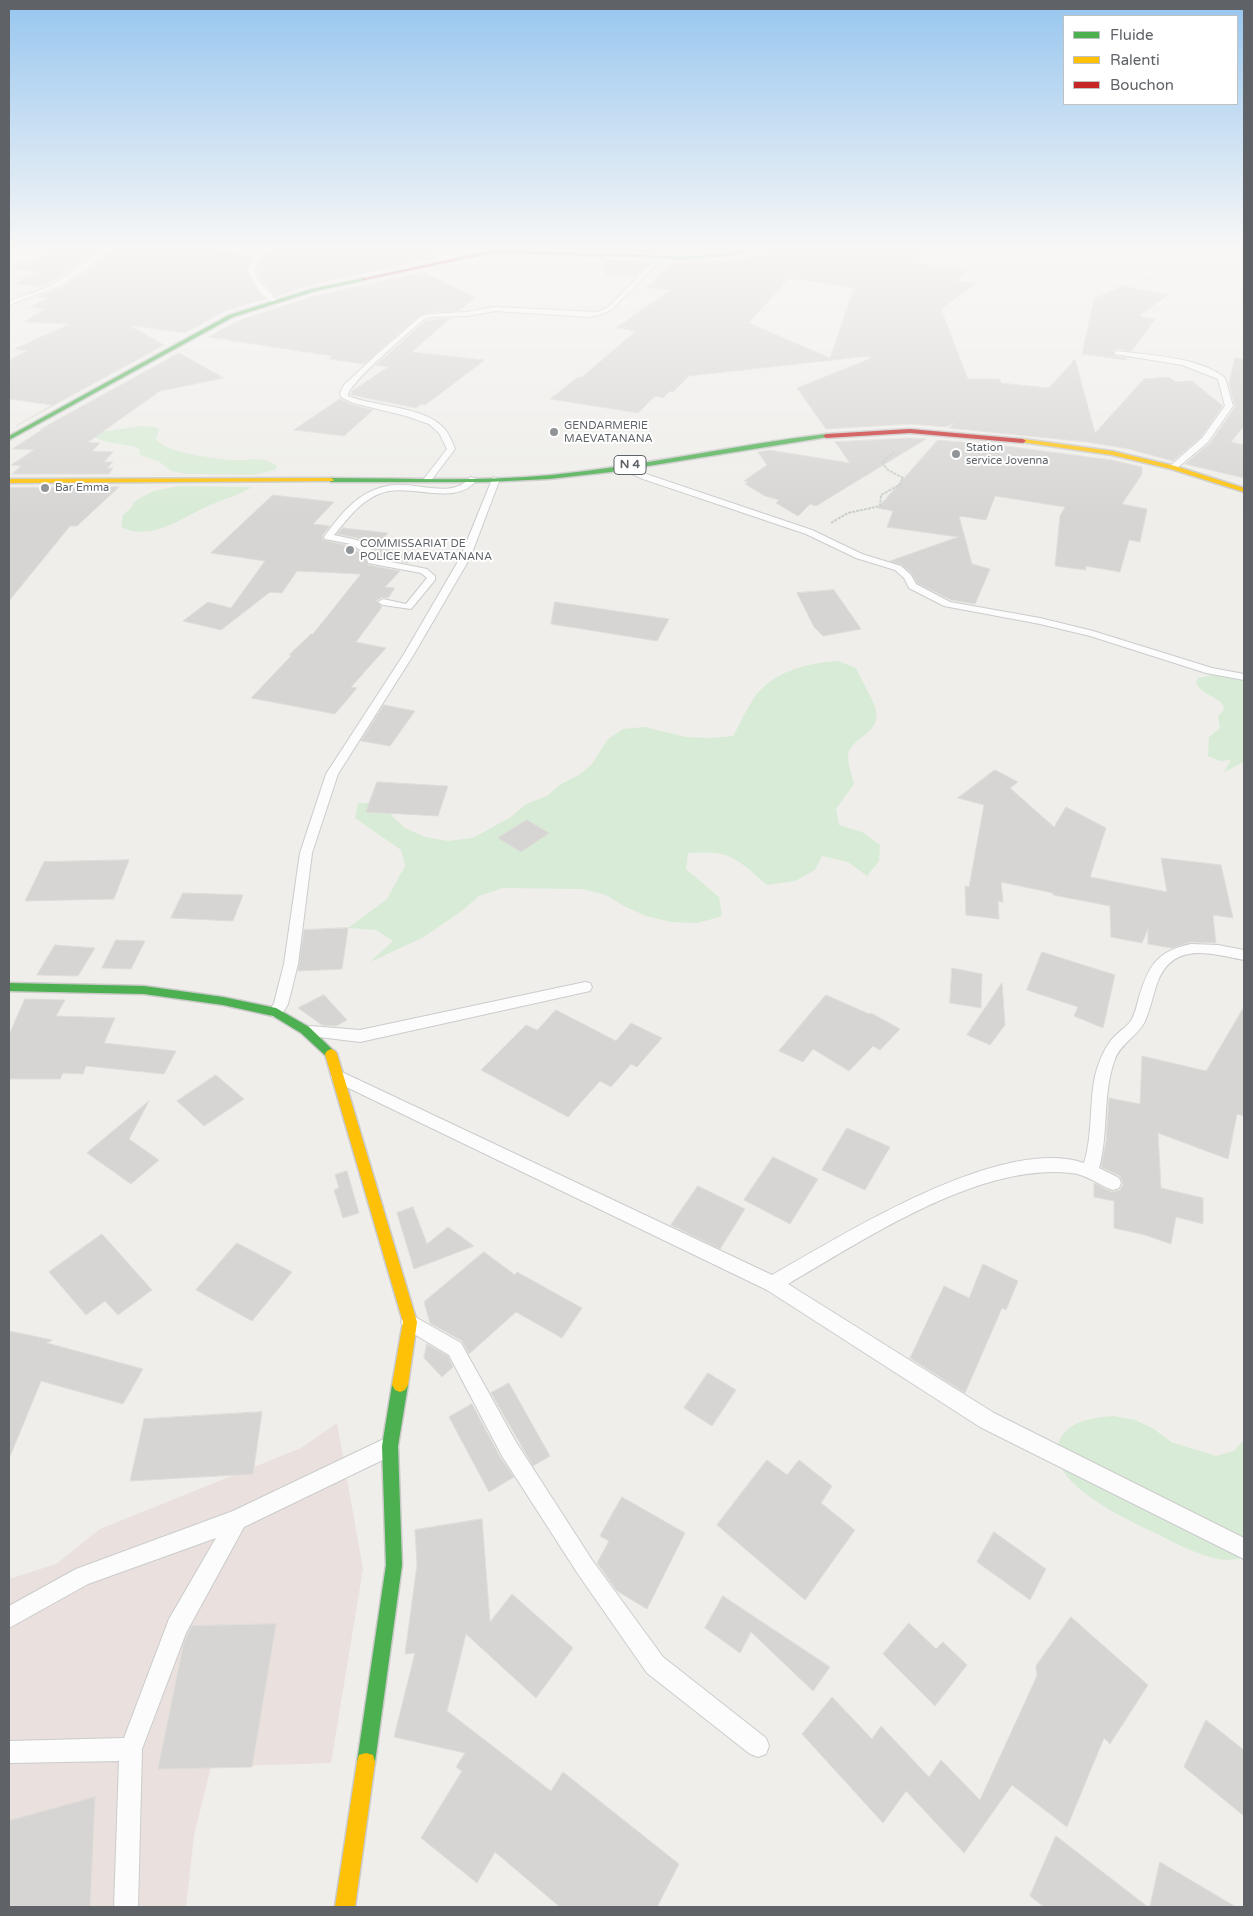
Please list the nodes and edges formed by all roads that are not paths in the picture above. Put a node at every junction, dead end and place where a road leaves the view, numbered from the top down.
1 (193, 336) edge
2 (401, 336) edge
3 (1117, 353) dead end
4 (9, 438) edge
5 (622, 466) junction
6 (1173, 467) junction
7 (473, 479) junction
8 (496, 479) junction
9 (426, 480) junction
10 (9, 481) edge
11 (1244, 490) edge
12 (382, 602) dead end
13 (1244, 677) edge
14 (1244, 954) edge
15 (9, 987) edge
16 (585, 987) dead end
17 (276, 1012) junction
18 (305, 1030) junction
19 (338, 1076) junction
20 (1090, 1171) junction
21 (1113, 1183) dead end
22 (773, 1284) junction
23 (410, 1322) junction
24 (390, 1446) junction
25 (237, 1520) junction
26 (1244, 1549) edge
27 (9, 1617) edge
28 (758, 1746) dead end
29 (131, 1749) junction
30 (9, 1752) edge
31 (126, 1907) edge
32 (345, 1907) edge

1 - 4 street
2 - 9 lane
3 - 6 lane
5 - 6 street, N 4
5 - 8 street, N 4
5 - 13 lane
6 - 11 street, N 4
7 - 8 street, N 4
7 - 9 street, N 4
7 - 12 lane
8 - 17 lane
9 - 10 street, N 4
14 - 20 lane
15 - 17 street
16 - 18 lane
17 - 18 street
18 - 19 street
19 - 22 lane
19 - 23 street
20 - 21 lane
20 - 22 lane
22 - 26 lane
23 - 24 street
23 - 28 lane
24 - 25 lane
24 - 32 street
25 - 27 lane
25 - 29 lane
29 - 30 lane
29 - 31 lane

